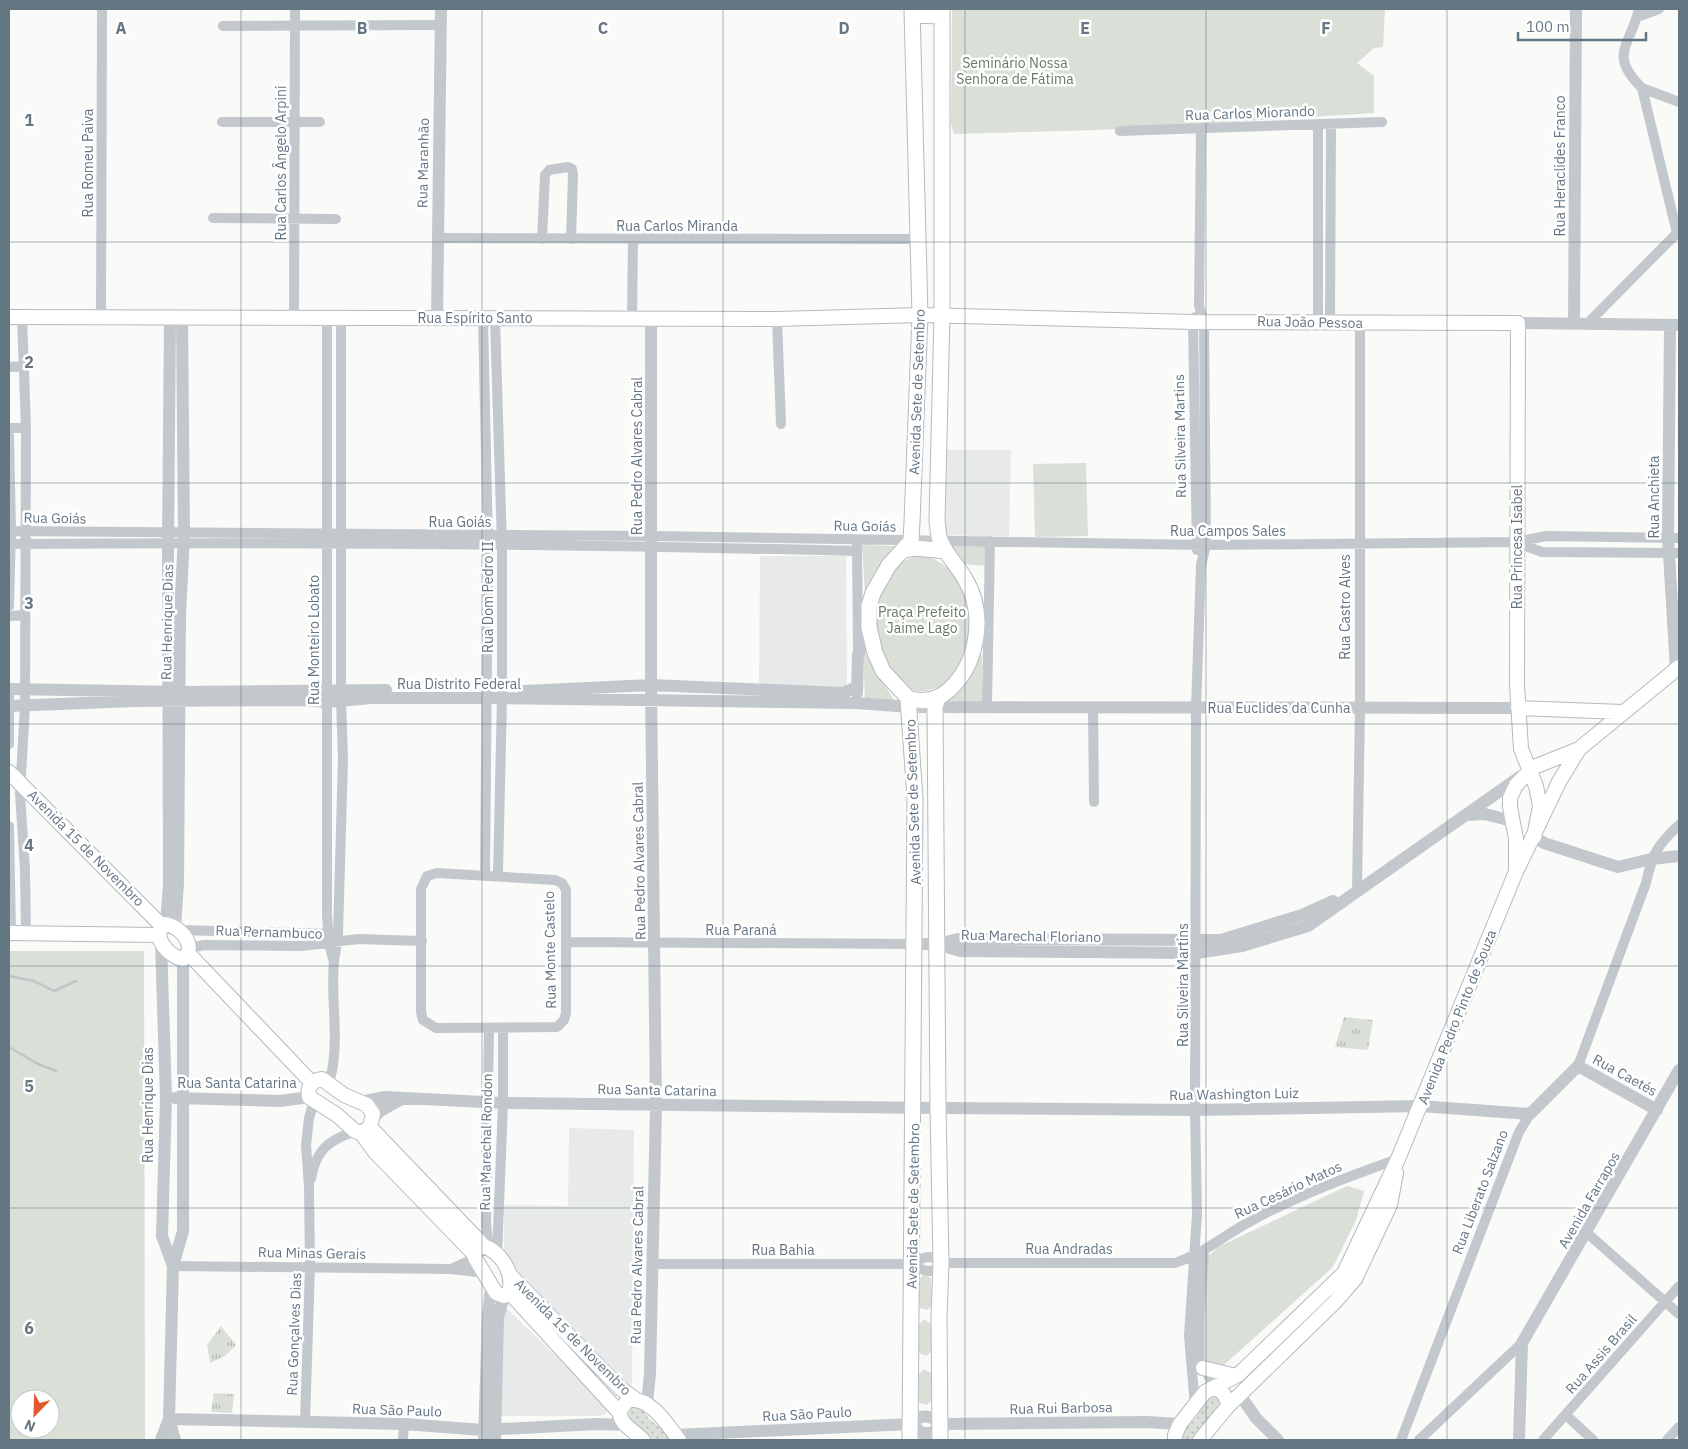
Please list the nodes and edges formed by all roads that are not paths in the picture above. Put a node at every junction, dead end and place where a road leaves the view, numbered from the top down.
1 (102, 9) edge
2 (295, 9) edge
3 (440, 9) edge
4 (1576, 9) edge
5 (1659, 9) edge
6 (912, 12) edge
7 (942, 12) edge
8 (1638, 13) edge
9 (296, 25) junction
10 (441, 25) junction
11 (223, 26) dead end
12 (1642, 88) junction
13 (1679, 102) edge
14 (222, 122) dead end
15 (296, 122) junction
16 (320, 122) dead end
17 (1382, 122) dead end
18 (1318, 124) junction
19 (1331, 124) junction
20 (1201, 128) junction
21 (1120, 131) dead end
22 (213, 218) dead end
23 (295, 219) junction
24 (336, 220) dead end
25 (1678, 234) edge
26 (437, 238) junction
27 (542, 239) junction
28 (571, 239) junction
29 (633, 240) junction
30 (918, 240) junction
31 (942, 240) junction
32 (920, 315) junction
33 (942, 315) junction
34 (15, 317) edge
35 (101, 318) junction
36 (176, 318) junction
37 (294, 318) junction
38 (327, 318) junction
39 (341, 318) junction
40 (437, 318) junction
41 (489, 318) junction
42 (632, 318) junction
43 (651, 318) junction
44 (777, 319) junction
45 (1198, 322) junction
46 (1324, 322) junction
47 (1360, 323) junction
48 (1518, 323) junction
49 (1580, 324) junction
50 (1675, 325) edge
51 (23, 366) junction
52 (9, 367) edge
53 (183, 423) junction
54 (169, 424) junction
55 (781, 424) dead end
56 (9, 428) edge
57 (26, 428) junction
58 (1674, 433) edge
59 (9, 436) edge
60 (1194, 456) junction
61 (1205, 456) junction
62 (24, 530) junction
63 (10, 531) edge
64 (255, 533) junction
65 (97, 537) junction
66 (328, 538) junction
67 (341, 538) junction
68 (1596, 538) junction
69 (1674, 538) edge
70 (168, 539) junction
71 (184, 539) junction
72 (488, 540) junction
73 (501, 540) junction
74 (857, 540) junction
75 (652, 541) junction
76 (990, 541) junction
77 (1516, 542) junction
78 (24, 543) junction
79 (757, 543) junction
80 (10, 544) edge
81 (255, 544) junction
82 (943, 545) junction
83 (1201, 545) junction
84 (1358, 545) junction
85 (907, 546) junction
86 (857, 551) junction
87 (1597, 552) junction
88 (1674, 553) edge
89 (858, 588) junction
90 (990, 593) junction
91 (9, 606) edge
92 (24, 615) junction
93 (976, 615) junction
94 (9, 616) edge
95 (174, 616) junction
96 (869, 622) junction
97 (975, 638) junction
98 (858, 656) junction
99 (988, 657) junction
100 (1678, 668) edge
101 (651, 686) junction
102 (25, 688) junction
103 (9, 689) edge
104 (853, 689) junction
105 (327, 695) junction
106 (341, 695) junction
107 (488, 695) junction
108 (502, 695) junction
109 (174, 696) junction
110 (652, 700) junction
111 (909, 702) junction
112 (937, 702) junction
113 (856, 703) junction
114 (9, 706) edge
115 (25, 706) junction
116 (988, 706) junction
117 (1094, 707) junction
118 (1360, 707) junction
119 (1196, 708) junction
120 (1518, 708) junction
121 (1623, 712) junction
122 (9, 744) edge
123 (1579, 749) junction
124 (1529, 770) junction
125 (9, 772) edge
126 (16, 786) edge
127 (935, 796) junction
128 (915, 799) junction
129 (1094, 802) dead end
130 (1467, 814) junction
131 (1512, 821) junction
132 (1679, 825) edge
133 (9, 826) edge
134 (1534, 837) junction
135 (1679, 856) edge
136 (1651, 859) junction
137 (25, 870) junction
138 (10, 871) junction
139 (1515, 874) junction
140 (485, 875) junction
141 (498, 875) junction
142 (1356, 891) junction
143 (166, 931) junction
144 (10, 934) edge
145 (26, 934) junction
146 (334, 939) junction
147 (422, 941) junction
148 (567, 942) junction
149 (656, 944) junction
150 (916, 944) junction
151 (938, 944) junction
152 (1197, 948) junction
153 (187, 953) junction
154 (489, 1028) junction
155 (503, 1028) junction
156 (1578, 1066) junction
157 (1679, 1070) edge
158 (312, 1083) junction
159 (329, 1083) junction
160 (166, 1098) junction
161 (182, 1098) junction
162 (312, 1099) junction
163 (400, 1100) junction
164 (360, 1102) junction
165 (488, 1103) junction
166 (503, 1103) junction
167 (656, 1106) junction
168 (1420, 1106) junction
169 (914, 1108) junction
170 (938, 1108) junction
171 (1195, 1110) junction
172 (1657, 1110) junction
173 (1530, 1114) junction
174 (365, 1128) junction
175 (488, 1142) junction
176 (501, 1142) junction
177 (401, 1158) junction
178 (1398, 1159) junction
179 (390, 1168) junction
180 (309, 1187) junction
181 (1587, 1233) junction
182 (1204, 1251) junction
183 (484, 1252) junction
184 (1195, 1257) junction
185 (942, 1263) junction
186 (652, 1264) junction
187 (913, 1264) junction
188 (173, 1266) junction
189 (310, 1267) junction
190 (451, 1269) junction
191 (486, 1273) junction
192 (511, 1276) junction
193 (1679, 1286) edge
194 (492, 1287) junction
195 (506, 1294) junction
196 (1666, 1301) junction
197 (1679, 1314) edge
198 (1283, 1333) junction
199 (1522, 1343) junction
200 (1292, 1345) junction
201 (1203, 1368) junction
202 (1236, 1376) junction
203 (1215, 1387) junction
204 (1240, 1395) junction
205 (641, 1401) junction
206 (1195, 1406) junction
207 (1228, 1406) junction
208 (1566, 1416) junction
209 (621, 1418) junction
210 (1256, 1418) junction
211 (169, 1419) junction
212 (305, 1422) junction
213 (404, 1424) junction
214 (911, 1424) junction
215 (941, 1424) junction
216 (1180, 1424) junction
217 (1678, 1432) edge
218 (489, 1435) edge
219 (677, 1438) edge
220 (161, 1440) edge
221 (175, 1440) edge
222 (403, 1440) edge
223 (643, 1440) edge
224 (910, 1440) edge
225 (940, 1440) edge
226 (1175, 1440) edge
227 (1200, 1440) edge
228 (1278, 1440) edge
229 (1401, 1440) edge
230 (1419, 1440) edge
231 (1519, 1440) edge
232 (1543, 1440) edge
233 (1593, 1440) edge
234 (1667, 1440) edge

1 - 35 street, Rua Romeu Paiva
2 - 9 street, Rua Carlos Ângelo Arpini
3 - 10 street, Rua Maranhão
4 - 49 street, Rua Heraclides Franco
5 - 8 street
6 - 7 main road
6 - 30 main road, Avenida Sete de Setembro
7 - 31 main road, Avenida Sete de Setembro
8 - 12 street
9 - 10 street
9 - 11 street
9 - 15 street, Rua Carlos Ângelo Arpini
10 - 26 street, Rua Maranhão
12 - 13 street
12 - 25 street
14 - 15 street
15 - 16 street
15 - 23 street, Rua Carlos Ângelo Arpini
17 - 19 street, Rua Carlos Miorando
18 - 19 street, Rua Carlos Miorando
18 - 20 street, Rua Carlos Miorando
18 - 46 street
19 - 46 street
20 - 21 street, Rua Carlos Miorando
20 - 45 street, Rua Silveira Martins
22 - 23 street
23 - 24 street
23 - 37 street, Rua Carlos Ângelo Arpini
25 - 49 street
26 - 27 street, Rua Carlos Miranda
26 - 40 street, Rua Maranhão
27 - 28 street, Rua Carlos Miranda
27 - 28 street
28 - 29 street, Rua Carlos Miranda
29 - 30 street, Rua Carlos Miranda
29 - 42 street
30 - 31 main road
30 - 32 main road, Avenida Sete de Setembro
31 - 33 main road, Avenida Sete de Setembro
32 - 33 main road, Rua Espírito Santo
32 - 44 main road, Rua Espírito Santo
32 - 85 main road, Avenida Sete de Setembro
33 - 45 main road, Rua João Pessoa
33 - 82 main road, Avenida Sete de Setembro
34 - 35 main road, Rua Espírito Santo
34 - 51 street
35 - 36 main road, Rua Espírito Santo
36 - 37 main road, Rua Espírito Santo
36 - 53 street, Rua Henrique Dias
36 - 54 street, Rua Henrique Dias
37 - 38 main road, Rua Espírito Santo
38 - 39 main road, Rua Espírito Santo
38 - 66 street, Rua Monteiro Lobato
39 - 40 main road, Rua Espírito Santo
39 - 67 street, Rua Monteiro Lobato
40 - 41 main road, Rua Espírito Santo
41 - 42 main road, Rua Espírito Santo
41 - 72 street, Rua Dom Pedro II
41 - 73 street, Rua Dom Pedro II
42 - 43 main road, Rua Espírito Santo
43 - 44 main road, Rua Espírito Santo
43 - 75 street, Rua Pedro Alvares Cabral
44 - 55 street
45 - 46 main road, Rua João Pessoa
45 - 60 street, Rua Silveira Martins
45 - 61 street, Rua Silveira Martins
46 - 47 main road, Rua João Pessoa
47 - 48 main road, Rua João Pessoa
47 - 84 street, Rua Castro Alves
48 - 49 street, Rua João Pessoa
48 - 77 main road, Rua Princesa Isabel
49 - 50 street, Rua João Pessoa
50 - 58 street, Rua Anchieta
51 - 52 street
51 - 57 street
53 - 54 street
53 - 71 street, Rua Henrique Dias
54 - 70 street, Rua Henrique Dias
56 - 57 street
57 - 62 street
58 - 69 street, Rua Anchieta
59 - 63 street
60 - 61 street
60 - 83 street, Rua Silveira Martins
61 - 83 street, Rua Silveira Martins
62 - 63 street, Rua Goiás
62 - 65 street, Rua Goiás
62 - 78 street
63 - 80 street
64 - 66 street, Rua Goiás
64 - 71 street, Rua Goiás
64 - 81 street
65 - 70 street, Rua Goiás
65 - 78 street, Rua Goiás
66 - 67 street, Rua Goiás
66 - 81 street, Rua Goiás
66 - 105 street, Rua Monteiro Lobato
67 - 72 street, Rua Goiás
67 - 106 street, Rua Monteiro Lobato
68 - 69 street, Rua Campos Sales
68 - 77 street, Rua Campos Sales
68 - 87 street
69 - 88 street, Rua Anchieta
70 - 71 street, Rua Goiás
70 - 95 street, Rua Henrique Dias
71 - 81 street, Rua Goiás
71 - 95 street, Rua Henrique Dias
72 - 73 street, Rua Goiás
72 - 107 street, Rua Dom Pedro II
73 - 75 street, Rua Goiás
73 - 108 street, Rua Dom Pedro II
74 - 79 street, Rua Goiás
74 - 85 street, Rua Goiás
74 - 86 street
75 - 79 street, Rua Goiás
75 - 101 street, Rua Pedro Alvares Cabral
76 - 82 street, Rua Campos Sales
76 - 83 street, Rua Campos Sales
76 - 90 street
77 - 84 street, Rua Campos Sales
77 - 87 street, Rua Campos Sales
77 - 120 main road, Rua Princesa Isabel
78 - 80 street, Rua Goiás
78 - 92 street
79 - 86 street, Rua Goiás
80 - 91 street
82 - 85 main road
82 - 93 main road, Avenida Sete de Setembro
83 - 84 street, Rua Campos Sales
83 - 119 street, Rua Silveira Martins
84 - 118 street, Rua Castro Alves
85 - 96 main road
86 - 89 street
87 - 88 street, Rua Campos Sales
88 - 100 street, Rua Anchieta
89 - 96 street
89 - 98 street
90 - 93 street
90 - 99 street
92 - 94 street
92 - 102 street
93 - 97 main road, Avenida Sete de Setembro
95 - 109 street, Rua Henrique Dias
96 - 98 street
96 - 111 main road
97 - 99 street
97 - 112 main road, Avenida Sete de Setembro
98 - 104 street
99 - 116 street
100 - 121 main road, Avenida Pedro Pinto de Souza
101 - 104 street, Rua Distrito Federal
101 - 108 street, Rua Distrito Federal
101 - 110 street, Rua Pedro Alvares Cabral
102 - 103 street, Rua Distrito Federal
102 - 109 street, Rua Distrito Federal
102 - 115 street
103 - 114 street
104 - 113 street
105 - 106 street, Rua Distrito Federal
105 - 109 street, Rua Distrito Federal
105 - 146 street, Rua Monteiro Lobato
106 - 107 street, Rua Distrito Federal
106 - 146 street, Rua Monteiro Lobato
107 - 108 street, Rua Distrito Federal
107 - 140 street, Rua Dom Pedro II
108 - 110 street, Rua Distrito Federal
108 - 141 street, Rua Dom Pedro II
109 - 115 street, Rua Distrito Federal
109 - 143 street, Rua Henrique Dias
110 - 113 street, Rua Distrito Federal
110 - 149 street, Rua Pedro Alvares Cabral
111 - 112 main road
111 - 113 street, Rua Distrito Federal
111 - 128 main road, Avenida Sete de Setembro
112 - 116 street, Rua Euclides da Cunha
112 - 127 main road, Avenida Sete de Setembro
114 - 115 street, Rua Distrito Federal
114 - 122 street
115 - 126 street
116 - 117 street, Rua Euclides da Cunha
117 - 119 street, Rua Euclides da Cunha
117 - 129 street
118 - 119 street, Rua Euclides da Cunha
118 - 120 street, Rua Euclides da Cunha
118 - 142 street, Rua Castro Alves
119 - 152 street, Rua Silveira Martins
120 - 121 main road, Rua Euclides da Cunha
120 - 124 main road, Rua Princesa Isabel
121 - 123 main road, Avenida Pedro Pinto de Souza
123 - 124 main road, Avenida Pedro Pinto de Souza
123 - 134 main road, Avenida Pedro Pinto de Souza
124 - 130 street, Rua Marechal Floriano
124 - 131 main road, Avenida Pedro Pinto de Souza
124 - 134 main road, Rua Princesa Isabel
125 - 126 main road, Avenida 15 de Novembro
126 - 137 street
126 - 143 main road, Avenida 15 de Novembro
127 - 128 main road
127 - 151 main road, Avenida Sete de Setembro
128 - 150 main road, Avenida Sete de Setembro
130 - 131 street
130 - 142 street, Rua Marechal Floriano
131 - 139 main road, Avenida Pedro Pinto de Souza
132 - 136 street
133 - 138 street
134 - 136 street
134 - 139 main road, Avenida Pedro Pinto de Souza
135 - 136 street
136 - 156 street, Rua Liberato Salzano
137 - 138 street
137 - 145 street
138 - 144 street
139 - 168 main road, Avenida Pedro Pinto de Souza
140 - 141 street, Rua Monte Castelo
140 - 147 street, Rua Monte Castelo
141 - 148 street, Rua Monte Castelo
142 - 152 street, Rua Marechal Floriano
143 - 145 main road, Rua Pernambuco
143 - 146 street, Rua Pernambuco
143 - 153 main road, Avenida 15 de Novembro
143 - 153 main road, Avenida 15 de Novembro
143 - 160 street, Rua Henrique Dias
144 - 145 main road, Rua Pernambuco
146 - 147 street, Rua Pernambuco
146 - 153 street, Rua Pernambuco
146 - 159 street, Rua Monteiro Lobato
147 - 154 street, Rua Monte Castelo
148 - 149 street, Rua Paraná
148 - 155 street, Rua Monte Castelo
149 - 150 street, Rua Paraná
149 - 167 street, Rua Pedro Alvares Cabral
150 - 151 street, Rua Marechal Floriano
150 - 169 main road, Avenida Sete de Setembro
151 - 152 street, Rua Marechal Floriano
151 - 170 main road, Avenida Sete de Setembro
152 - 171 street, Rua Silveira Martins
153 - 158 main road, Avenida 15 de Novembro
153 - 161 street, Rua Henrique Dias
154 - 155 street, Rua Monte Castelo
154 - 165 street, Rua Marechal Rondon
155 - 166 street, Rua Marechal Rondon
156 - 172 street, Rua Caetés
156 - 173 street, Rua Liberato Salzano
157 - 172 street, Avenida Farrapos
158 - 159 main road
158 - 162 main road
159 - 164 main road, Avenida 15 de Novembro
160 - 161 street, Rua Santa Catarina
160 - 188 street, Rua Henrique Dias
161 - 162 street, Rua Santa Catarina
161 - 188 street, Rua Henrique Dias
162 - 174 main road, Avenida 15 de Novembro
162 - 180 street, Rua Gonçalves Dias
163 - 164 street, Rua Santa Catarina
163 - 165 street, Rua Santa Catarina
163 - 174 street
164 - 174 main road, Avenida 15 de Novembro
165 - 166 street, Rua Santa Catarina
165 - 175 street, Rua Marechal Rondon
166 - 167 street, Rua Santa Catarina
166 - 176 street, Rua Marechal Rondon
167 - 169 street, Rua Santa Catarina
167 - 186 street, Rua Pedro Alvares Cabral
168 - 171 street, Rua Washington Luiz
168 - 173 street, Rua Washington Luiz
168 - 178 main road, Avenida Pedro Pinto de Souza
169 - 170 street, Rua Santa Catarina
169 - 187 main road, Avenida Sete de Setembro
170 - 171 street, Rua Washington Luiz
170 - 185 main road, Avenida Sete de Setembro
171 - 184 street, Rua Silveira Martins
172 - 181 street, Avenida Farrapos
173 - 229 street, Rua Liberato Salzano
174 - 177 main road, Avenida 15 de Novembro
174 - 179 main road, Avenida 15 de Novembro
174 - 180 street, Rua Gonçalves Dias
175 - 176 street
175 - 183 street, Rua Marechal Rondon
176 - 183 street, Rua Marechal Rondon
177 - 179 main road
177 - 183 main road, Avenida 15 de Novembro
178 - 182 street, Rua Cesário Matos
178 - 198 main road, Avenida Pedro Pinto de Souza
178 - 200 main road, Avenida Pedro Pinto de Souza
179 - 183 main road, Avenida 15 de Novembro
180 - 189 street, Rua Gonçalves Dias
181 - 196 street
181 - 199 street, Avenida Farrapos
182 - 184 street, Rua Cesário Matos
182 - 201 street
183 - 190 street, Rua Minas Gerais
183 - 191 main road, Avenida 15 de Novembro
183 - 192 main road, Avenida 15 de Novembro
184 - 185 street, Rua Andradas
184 - 206 street, Rua Silveira Martins
185 - 187 street, Rua Andradas
185 - 215 main road, Avenida Sete de Setembro
186 - 187 street, Rua Bahia
186 - 205 street, Rua Pedro Alvares Cabral
187 - 214 main road, Avenida Sete de Setembro
188 - 189 street, Rua Minas Gerais
188 - 211 street, Rua Henrique Dias
189 - 190 street, Rua Minas Gerais
189 - 212 street, Rua Gonçalves Dias
190 - 191 street, Rua Minas Gerais
191 - 194 main road, Avenida 15 de Novembro
192 - 195 main road, Avenida 15 de Novembro
192 - 205 main road, Avenida 15 de Novembro
193 - 196 street, Rua Assis Brasil
194 - 195 main road, Avenida 15 de Novembro
194 - 218 street
195 - 209 main road, Avenida 15 de Novembro
195 - 218 street
196 - 197 street
196 - 208 street, Rua Assis Brasil
198 - 200 main road
198 - 202 main road, Avenida Pedro Pinto de Souza
199 - 230 street
199 - 231 street
200 - 204 main road, Avenida Pedro Pinto de Souza
201 - 202 main road
201 - 203 street
202 - 203 main road, Avenida Pedro Pinto de Souza
203 - 206 main road, Avenida Pedro Pinto de Souza
203 - 207 main road
204 - 207 main road, Avenida Pedro Pinto de Souza
204 - 210 street
205 - 209 main road, Avenida 15 de Novembro
205 - 219 main road, Avenida 15 de Novembro
206 - 216 main road, Avenida Pedro Pinto de Souza
207 - 210 street
207 - 227 main road, Avenida Pedro Pinto de Souza
208 - 232 street, Rua Assis Brasil
208 - 233 street
209 - 218 street, Rua São Paulo
209 - 223 main road, Avenida 15 de Novembro
210 - 228 street
211 - 212 street, Rua São Paulo
211 - 220 street, Rua Henrique Dias
211 - 221 street, Rua Henrique Dias
212 - 213 street, Rua São Paulo
213 - 218 street, Rua São Paulo
213 - 222 street
214 - 215 street, Rua São Paulo
214 - 219 street, Rua São Paulo
214 - 224 main road, Avenida Sete de Setembro
215 - 216 street, Rua Rui Barbosa
215 - 225 main road, Avenida Sete de Setembro
216 - 226 main road, Avenida Pedro Pinto de Souza
217 - 234 street

